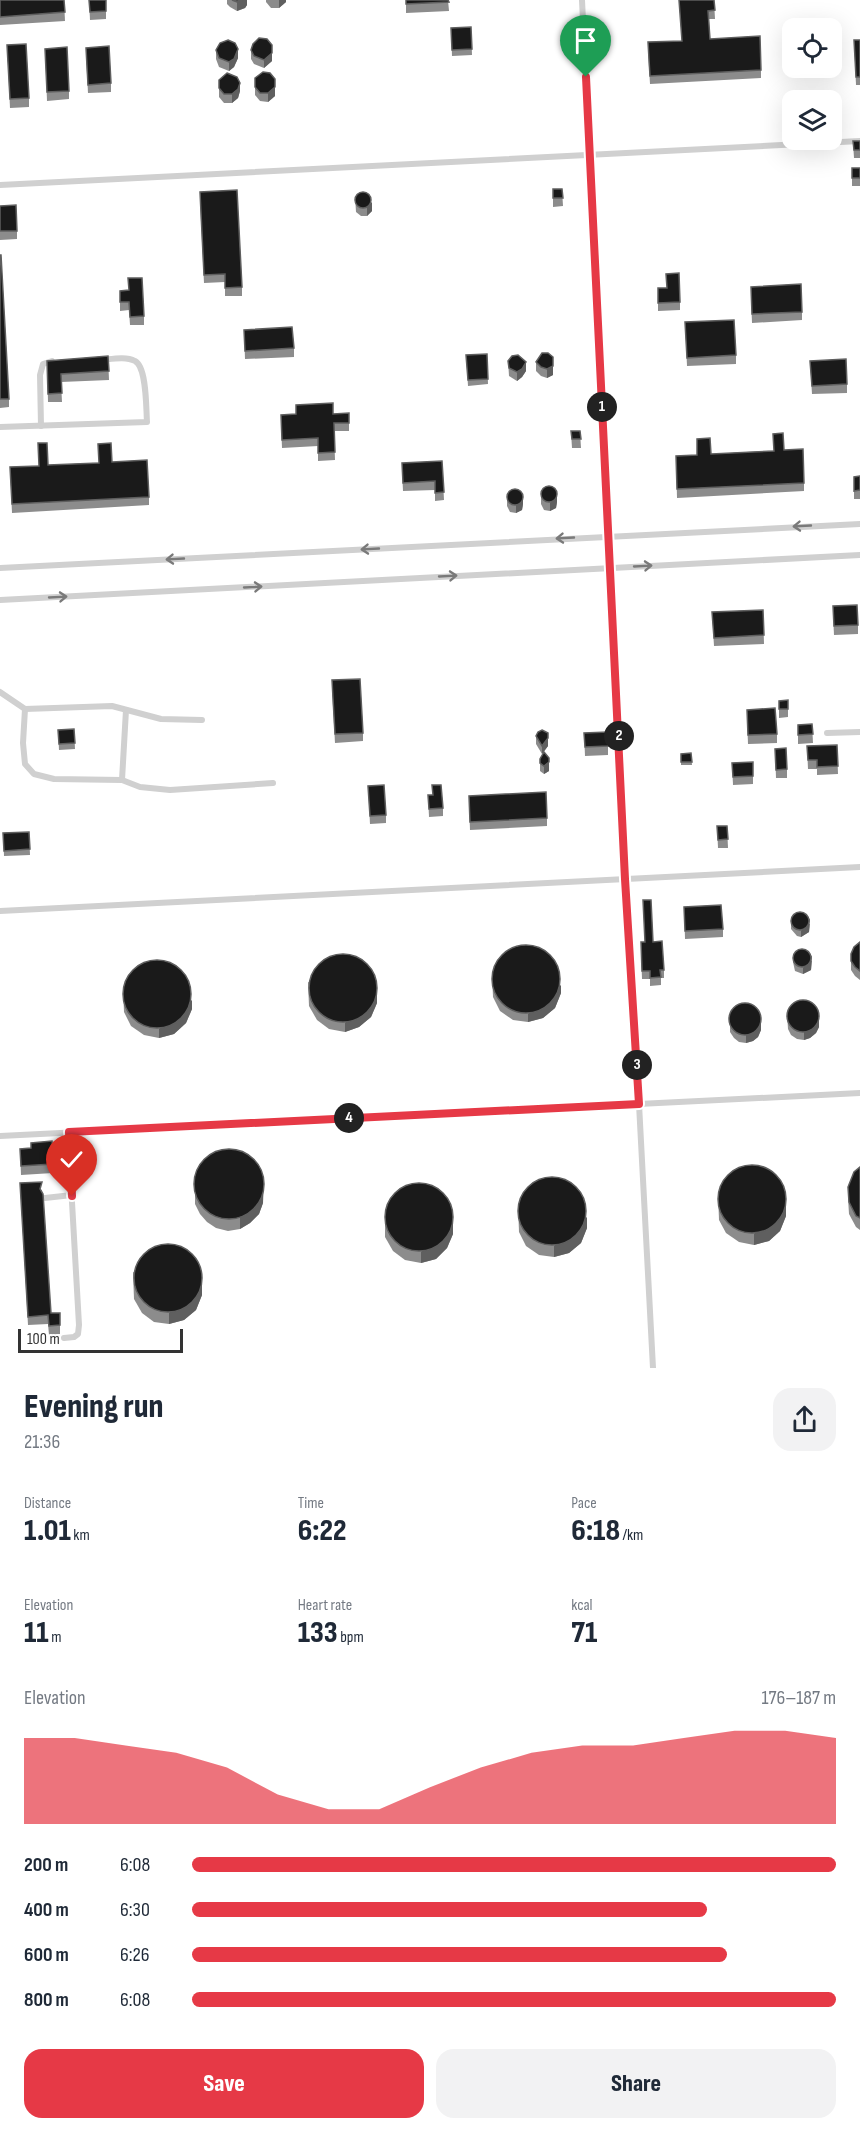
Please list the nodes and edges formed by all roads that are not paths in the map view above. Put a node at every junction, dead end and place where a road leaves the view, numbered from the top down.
1 (582, 0) edge
2 (860, 141) edge
3 (590, 154) junction
4 (0, 185) edge
5 (96, 360) edge
6 (63, 361) edge
7 (41, 426) junction
8 (0, 427) edge
9 (860, 524) edge
10 (609, 536) junction
11 (860, 555) edge
12 (0, 568) edge
13 (611, 568) junction
14 (0, 600) edge
15 (0, 692) edge
16 (25, 709) junction
17 (126, 710) junction
18 (202, 720) dead end
19 (860, 732) edge
20 (827, 733) dead end
21 (122, 780) junction
22 (273, 783) dead end
23 (860, 867) edge
24 (625, 879) junction
25 (0, 911) edge
26 (860, 1093) edge
27 (639, 1104) junction
28 (69, 1132) junction
29 (0, 1136) edge
30 (72, 1196) junction
31 (45, 1198) edge
32 (64, 1338) dead end
33 (653, 1368) edge

1 - 3 lane
2 - 3 lane
3 - 4 lane
3 - 10 lane
5 - 7 lane
6 - 7 lane
7 - 8 lane
9 -> 10 lane
10 -> 12 lane
10 - 13 lane
13 -> 11 lane
14 -> 13 lane
13 - 24 lane
15 - 16 lane
16 - 17 lane
16 - 21 lane
17 - 18 lane
17 - 21 lane
19 - 20 lane
21 - 22 lane
23 - 24 lane
24 - 25 lane
24 - 27 lane
26 - 27 lane
27 - 28 lane
27 - 33 lane
28 - 29 lane
28 - 30 lane
30 - 31 lane
30 - 32 lane

